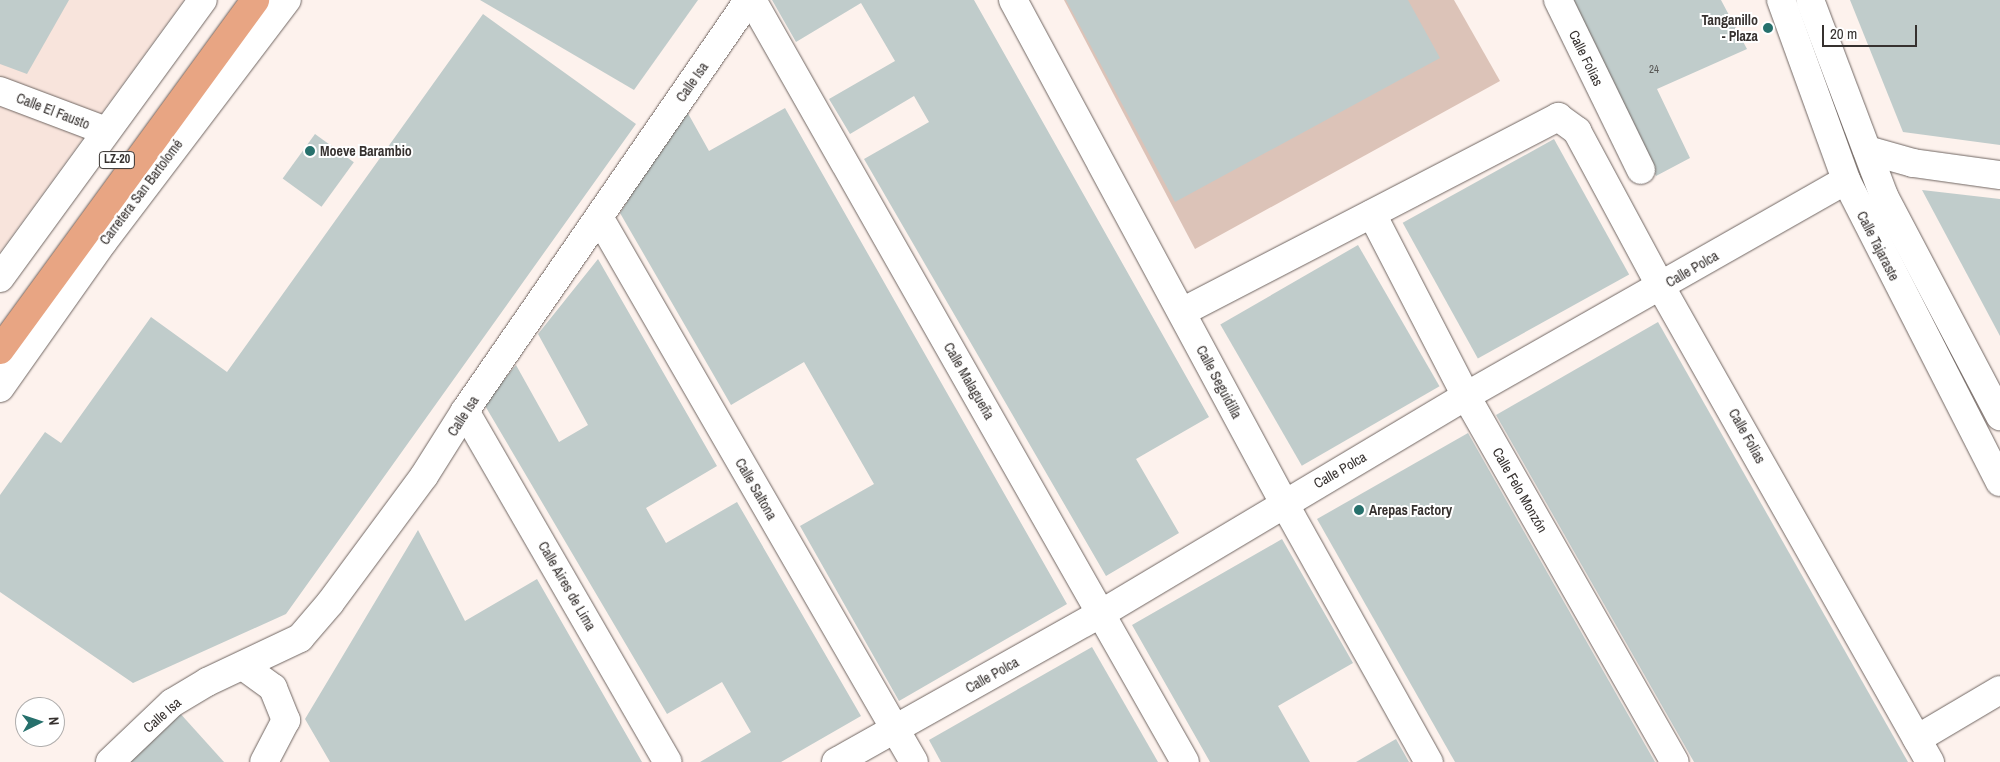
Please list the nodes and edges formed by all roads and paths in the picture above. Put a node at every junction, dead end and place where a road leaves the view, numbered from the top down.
1 (203, 0) edge
2 (233, 0) edge
3 (255, 0) edge
4 (287, 0) edge
5 (750, 0) edge
6 (1013, 0) edge
7 (1558, 0) edge
8 (1781, 0) edge
9 (1810, 0) edge
10 (208, 64) junction
11 (0, 91) edge
12 (106, 131) junction
13 (1867, 150) junction
14 (1641, 170) dead end
15 (2000, 175) edge
16 (1846, 180) junction
17 (1372, 214) junction
18 (599, 217) junction
19 (103, 242) junction
20 (0, 278) edge
21 (1661, 287) junction
22 (1182, 312) junction
23 (0, 320) edge
24 (0, 350) edge
25 (0, 359) edge
26 (0, 388) edge
27 (1466, 396) junction
28 (466, 411) junction
29 (2000, 416) edge
30 (2000, 482) edge
31 (1284, 503) junction
32 (1102, 613) junction
33 (243, 666) junction
34 (2000, 690) edge
35 (896, 730) junction
36 (1917, 738) junction
37 (110, 762) edge
38 (264, 762) edge
39 (668, 762) edge
40 (836, 762) edge
41 (914, 762) edge
42 (1185, 762) edge
43 (1428, 762) edge
44 (1675, 762) edge
45 (1930, 762) edge

1 - 12 street
2 - 23 main road, LZ-20
3 - 10 main road, Carretera San Bartolomé / LZ-20
4 - 19 street, Carretera San Bartolomé
5 - 18 street, Calle Isa
5 - 32 street, Calle Malagueña
6 - 22 street, Calle Seguidilla
7 - 14 street, Calle Folias
8 - 16 street, Calle Tajaraste
9 - 13 street, Calle Tajaraste
10 - 19 main road
10 - 24 main road, Carretera San Bartolomé / LZ-20
11 - 12 street, Calle El Fausto
12 - 20 street
13 - 15 street
13 - 29 street, Calle Tajaraste
16 - 21 street, Calle Polca
16 - 30 street, Calle Tajaraste
17 - 21 street, Calle Folias
17 - 22 street
17 - 27 street, Calle Felo Monzón
18 - 28 street, Calle Isa
18 - 35 street, Calle Saltona
19 - 25 main road
19 - 26 street, Carretera San Bartolomé
21 - 27 street, Calle Polca
21 - 36 street, Calle Folias
22 - 31 street, Calle Seguidilla
27 - 31 street, Calle Polca
27 - 44 street, Calle Felo Monzón
28 - 33 street, Calle Isa
28 - 39 street, Calle Aires de Lima
31 - 32 street, Calle Polca
31 - 43 street, Calle Seguidilla
32 - 35 street, Calle Polca
32 - 42 street, Calle Malagueña
33 - 37 street, Calle Isa
33 - 38 street
34 - 36 street
35 - 40 street, Calle Polca
35 - 41 street, Calle Saltona
36 - 45 street, Calle Folias

